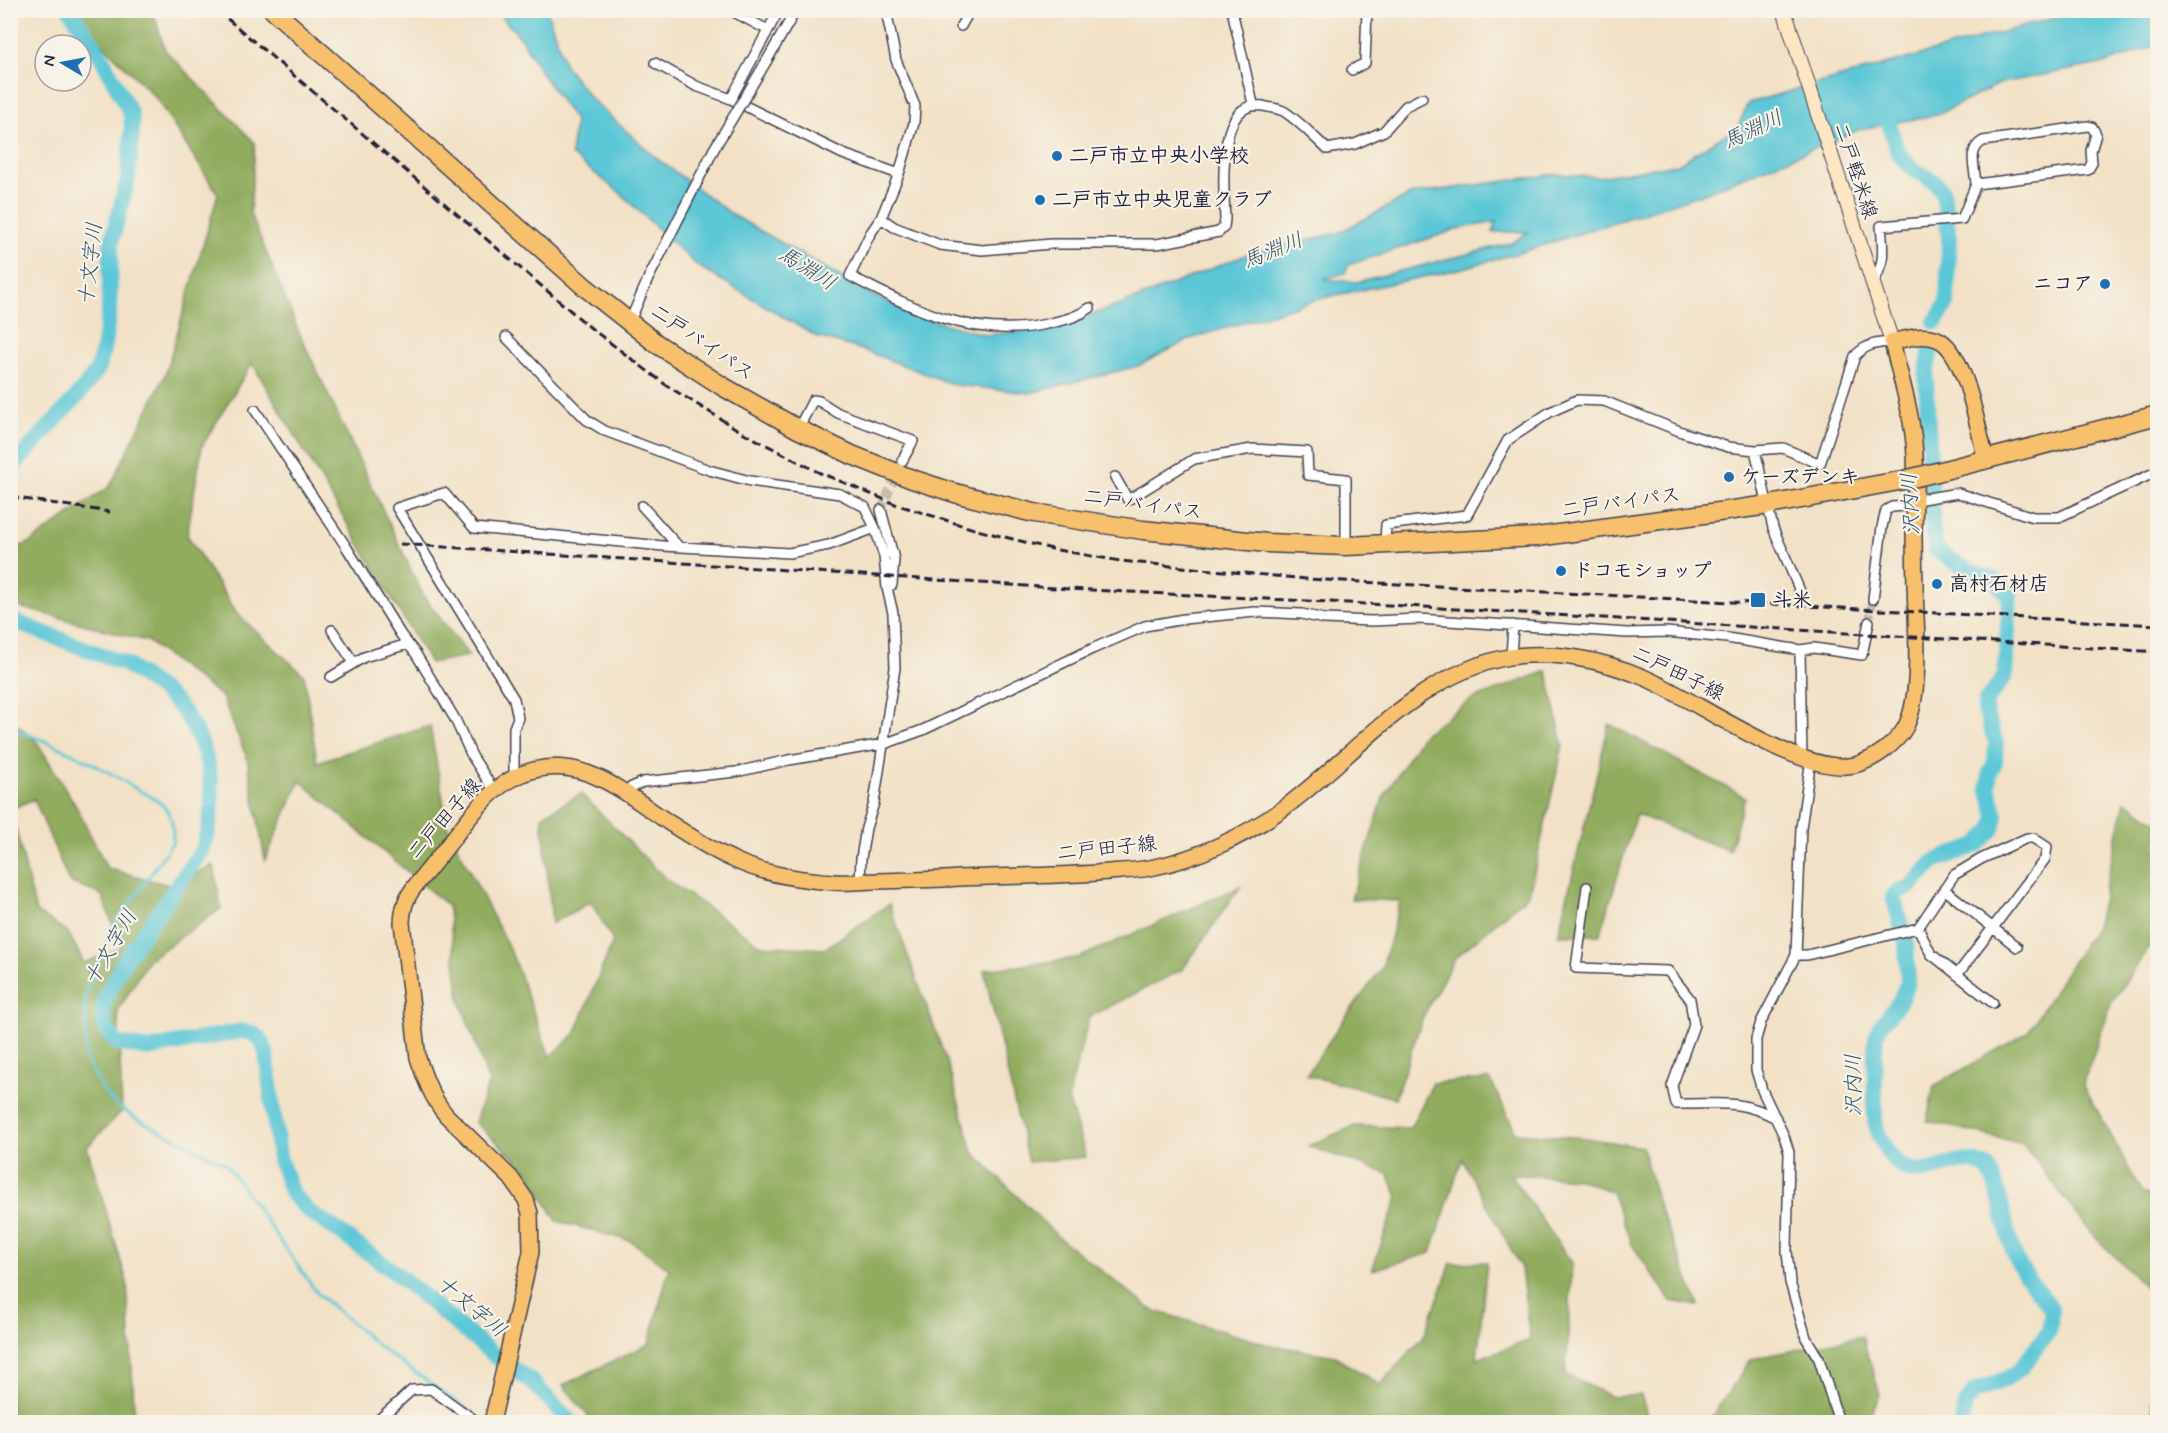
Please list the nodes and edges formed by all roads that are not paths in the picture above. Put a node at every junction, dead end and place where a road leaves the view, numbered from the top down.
1 (273, 10) edge
2 (730, 10) edge
3 (779, 10) edge
4 (796, 10) edge
5 (886, 10) edge
6 (970, 10) edge
7 (1232, 10) edge
8 (1367, 10) edge
9 (1784, 10) edge
10 (961, 26) dead end
11 (768, 30) junction
12 (655, 63) dead end
13 (1352, 70) dead end
14 (1422, 98) dead end
15 (731, 99) junction
16 (1252, 104) junction
17 (899, 174) junction
18 (1976, 184) junction
19 (881, 218) junction
20 (1872, 284) junction
21 (1090, 308) dead end
22 (630, 321) junction
23 (506, 337) dead end
24 (1892, 342) junction
25 (255, 410) dead end
26 (2157, 415) edge
27 (798, 429) junction
28 (1755, 450) junction
29 (902, 460) tunnel mouth
30 (1986, 460) junction
31 (2157, 471) edge
32 (1115, 477) dead end
33 (1916, 500) junction
34 (1769, 505) junction
35 (642, 506) dead end
36 (881, 510) tunnel mouth
37 (875, 528) junction
38 (1385, 543) junction
39 (1346, 546) junction
40 (679, 547) junction
41 (1800, 591) dead end
42 (1874, 599) tunnel mouth
43 (891, 600) junction
44 (1869, 622) tunnel mouth
45 (1513, 625) junction
46 (332, 630) dead end
47 (408, 644) junction
48 (1800, 650) junction
49 (1511, 657) junction
50 (354, 663) junction
51 (331, 677) dead end
52 (884, 744) junction
53 (1807, 758) junction
54 (514, 777) junction
55 (623, 790) junction
56 (495, 792) junction
57 (860, 882) junction
58 (1587, 886) dead end
59 (1944, 889) junction
60 (1993, 927) junction
61 (1918, 928) junction
62 (2018, 946) dead end
63 (1796, 955) junction
64 (1958, 975) junction
65 (1993, 1003) dead end
66 (1776, 1118) junction
67 (376, 1422) edge
68 (477, 1422) edge
69 (492, 1422) edge
70 (1839, 1422) edge

1 - 22 highway, 二戸バイパス
2 - 11 street
3 - 11 street
4 - 22 street, bridge
5 - 17 street
6 - 10 street
7 - 16 street
8 - 13 street
9 - 20 main road, 二戸軽米線
11 - 15 street
12 - 15 street
14 - 16 street
15 - 17 street
16 - 19 street
17 - 19 street
18 - 18 street
18 - 20 street
19 - 21 street
20 - 24 main road, 二戸軽米線
22 - 27 highway, 二戸バイパス
23 - 37 street
24 - 28 street
24 - 30 main road
24 - 33 main road, 二戸田子線
25 - 47 street
26 - 30 highway, 二戸バイパス
27 - 29 street
27 - 39 highway, 二戸バイパス
28 - 34 street
28 - 38 street
30 - 34 highway, 二戸バイパス, bridge
31 - 33 street
32 - 39 street
33 - 42 street
33 - 53 main road, 二戸田子線
34 - 38 highway, 二戸バイパス
34 - 41 street
35 - 40 street
36 - 43 street
37 - 40 street
37 - 43 street
38 - 39 highway, 二戸バイパス
40 - 54 street
43 - 52 street
44 - 48 street
45 - 48 street
45 - 49 street
45 - 52 street
46 - 50 street
47 - 50 street
47 - 56 street
48 - 53 street
49 - 53 main road, 二戸田子線
49 - 57 main road, 二戸田子線
50 - 51 street
52 - 55 street
52 - 57 street
53 - 63 street
54 - 55 main road, 二戸田子線
54 - 56 main road, 二戸田子線
55 - 57 main road, 二戸田子線
56 - 69 main road, 二戸田子線
58 - 66 street
59 - 60 street
59 - 60 street
59 - 61 street
60 - 62 street
60 - 64 street
61 - 63 street
61 - 64 street
63 - 66 street
64 - 65 street
66 - 70 street
67 - 68 street

